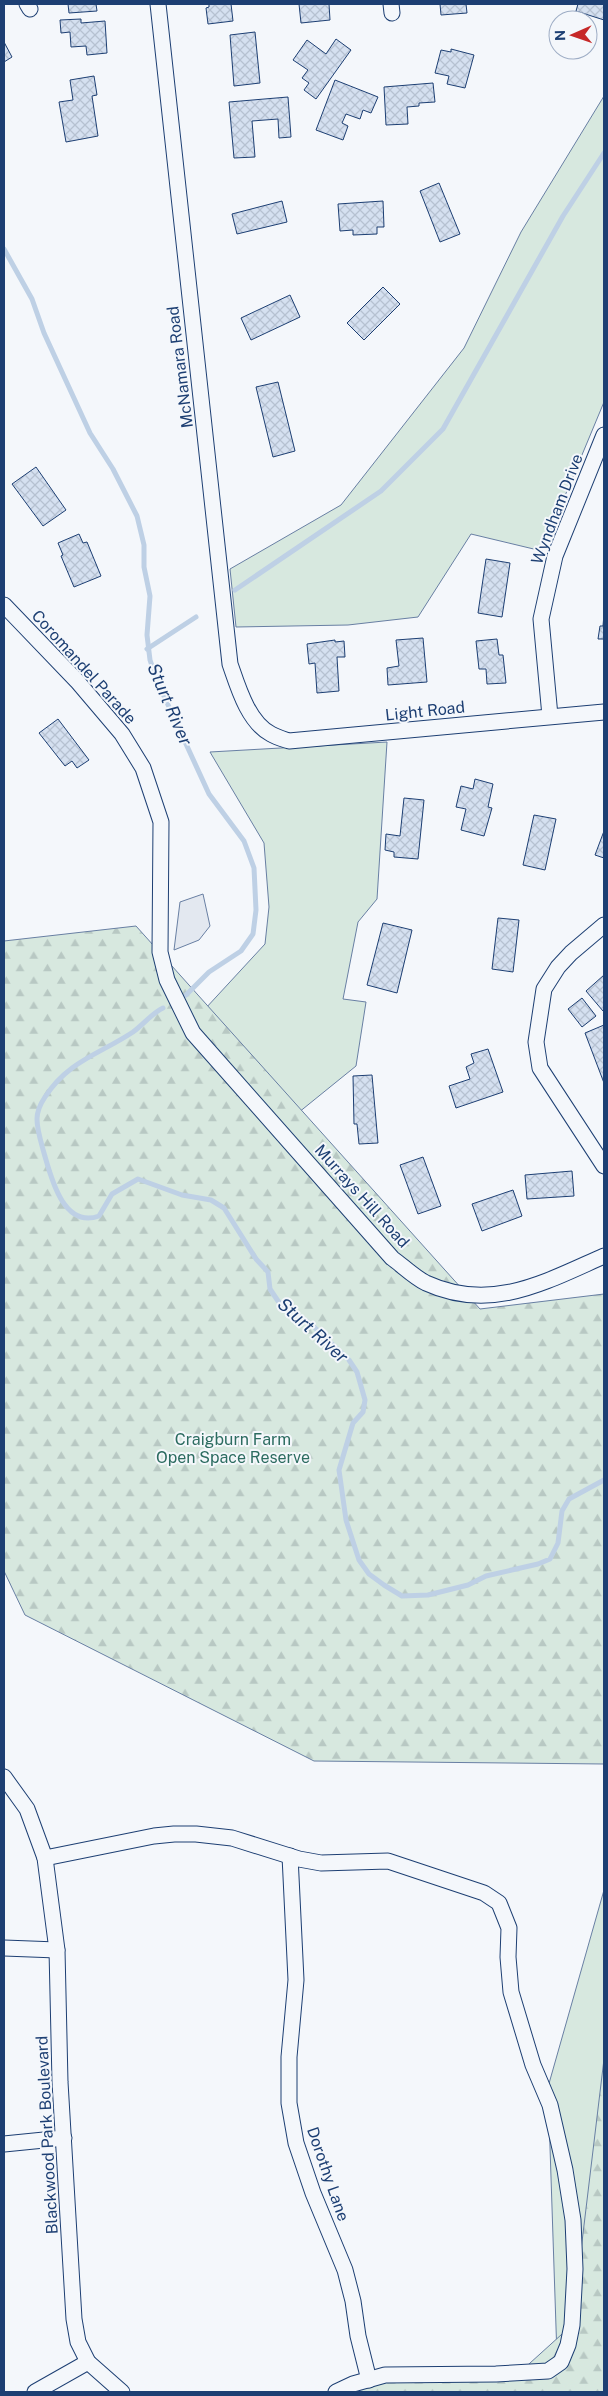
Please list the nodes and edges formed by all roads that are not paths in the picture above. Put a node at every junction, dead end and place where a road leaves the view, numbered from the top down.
1 (158, 4) edge
2 (604, 435) edge
3 (4, 605) edge
4 (604, 712) edge
5 (550, 716) junction
6 (255, 720) joint
7 (604, 925) edge
8 (171, 988) joint
9 (604, 1166) edge
10 (604, 1256) edge
11 (4, 1777) edge
12 (290, 1856) junction
13 (45, 1858) junction
14 (4, 1948) edge
15 (57, 1950) junction
16 (64, 2138) junction
17 (4, 2144) edge
18 (88, 2362) junction
19 (369, 2380) junction
20 (35, 2392) edge
21 (122, 2392) edge
22 (336, 2392) edge

1 - 6 street, McNamara Road
2 - 5 street, Wyndham Drive
3 - 8 street, Coromandel Parade
4 - 5 street, Light Road
5 - 6 street, Light Road
7 - 9 street
8 - 10 street, Murrays Hill Road
11 - 13 street, Blackwood Park Boulevard
12 - 13 street
12 - 19 street, Dorothy Lane
12 - 19 street
13 - 15 street, Blackwood Park Boulevard
14 - 15 street
15 - 16 street, Blackwood Park Boulevard
16 - 17 street
16 - 18 street, Blackwood Park Boulevard
18 - 20 street
18 - 21 street, Blackwood Park Boulevard
19 - 22 street

